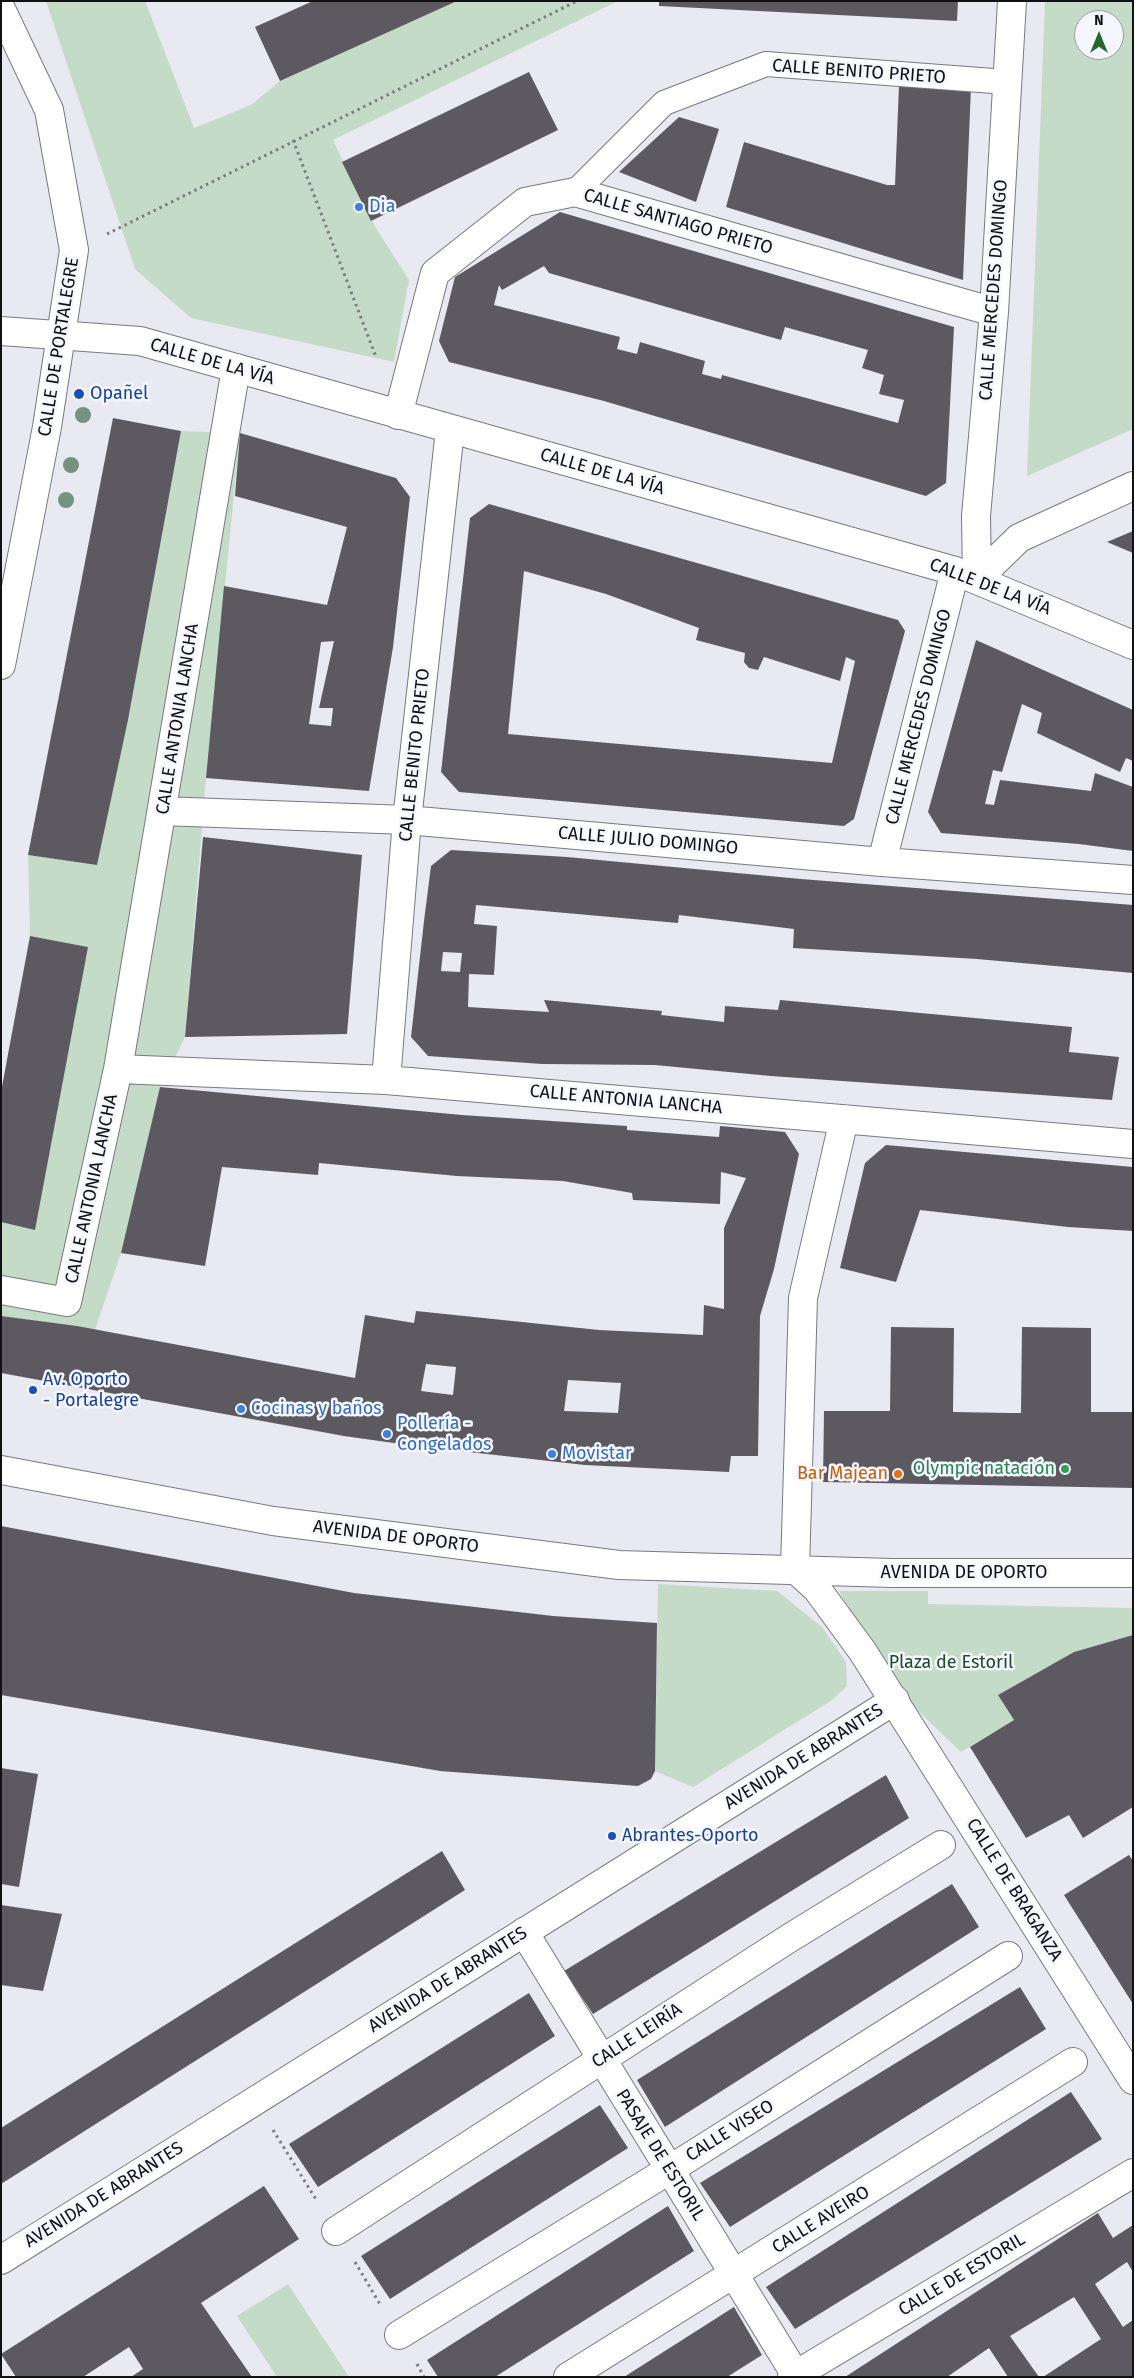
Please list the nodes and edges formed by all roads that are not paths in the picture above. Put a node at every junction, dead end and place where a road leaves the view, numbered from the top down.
1 (1012, 1) edge
2 (1, 9) edge
3 (1007, 82) junction
4 (575, 192) junction
5 (994, 312) junction
6 (1, 331) edge
7 (61, 334) junction
8 (236, 368) junction
9 (398, 415) junction
10 (450, 430) junction
11 (1133, 486) edge
12 (966, 575) junction
13 (1133, 645) edge
14 (1, 665) edge
15 (162, 811) junction
16 (407, 820) junction
17 (882, 862) junction
18 (1133, 880) edge
19 (118, 1069) junction
20 (386, 1080) junction
21 (844, 1119) junction
22 (1133, 1144) edge
23 (1, 1290) edge
24 (1, 1470) edge
25 (795, 1569) junction
26 (1133, 1574) edge
27 (895, 1700) junction
28 (941, 1845) dead end
29 (524, 1932) junction
30 (1008, 1956) dead end
31 (600, 2060) junction
32 (1073, 2062) dead end
33 (1133, 2080) edge
34 (669, 2170) junction
35 (1133, 2173) edge
36 (336, 2231) dead end
37 (1, 2260) edge
38 (734, 2275) junction
39 (399, 2335) dead end
40 (795, 2376) edge
41 (568, 2377) edge

1 - 3 street, CALLE MERCEDES DOMINGO
2 - 7 street, CALLE DE PORTALEGRE
3 - 4 lane, CALLE BENITO PRIETO
3 - 5 street, CALLE MERCEDES DOMINGO
4 - 5 street, CALLE SANTIAGO PRIETO
4 - 9 street, CALLE SANTIAGO PRIETO
5 - 12 street, CALLE MERCEDES DOMINGO
6 - 7 street, CALLE DE LA VÍA
7 - 8 street, CALLE DE LA VÍA
7 - 14 street, CALLE DE PORTALEGRE
8 - 9 street, CALLE DE LA VÍA
8 - 15 street, CALLE ANTONIA LANCHA
9 - 10 street, CALLE DE LA VÍA
10 - 12 street, CALLE DE LA VÍA
10 - 16 street, CALLE BENITO PRIETO
11 - 12 street
12 - 13 street, CALLE DE LA VÍA
12 - 17 street, CALLE MERCEDES DOMINGO
15 - 16 street, CALLE JULIO DOMINGO
15 - 19 street, CALLE ANTONIA LANCHA
16 - 17 street, CALLE JULIO DOMINGO
16 - 20 street, CALLE BENITO PRIETO
17 - 18 street, CALLE JULIO DOMINGO
19 - 20 street, CALLE ANTONIA LANCHA
19 - 23 street, CALLE ANTONIA LANCHA
20 - 21 street, CALLE ANTONIA LANCHA
21 - 22 street, CALLE ANTONIA LANCHA
21 - 25 street
24 - 25 street, AVENIDA DE OPORTO
25 - 26 street, AVENIDA DE OPORTO
25 - 27 street
27 - 29 street, AVENIDA DE ABRANTES
27 - 33 street, CALLE DE BRAGANZA
28 - 31 street, CALLE LEIRÍA
29 - 31 street, PASAJE DE ESTORIL
29 - 37 street, AVENIDA DE ABRANTES
30 - 34 street, CALLE VISEO
31 - 34 street, PASAJE DE ESTORIL
31 - 36 street, CALLE LEIRÍA
32 - 38 street, CALLE AVEIRO
34 - 38 street, PASAJE DE ESTORIL
34 - 39 street, CALLE VISEO
35 - 40 street, CALLE DE ESTORIL
38 - 40 street, PASAJE DE ESTORIL
38 - 41 street, CALLE AVEIRO

